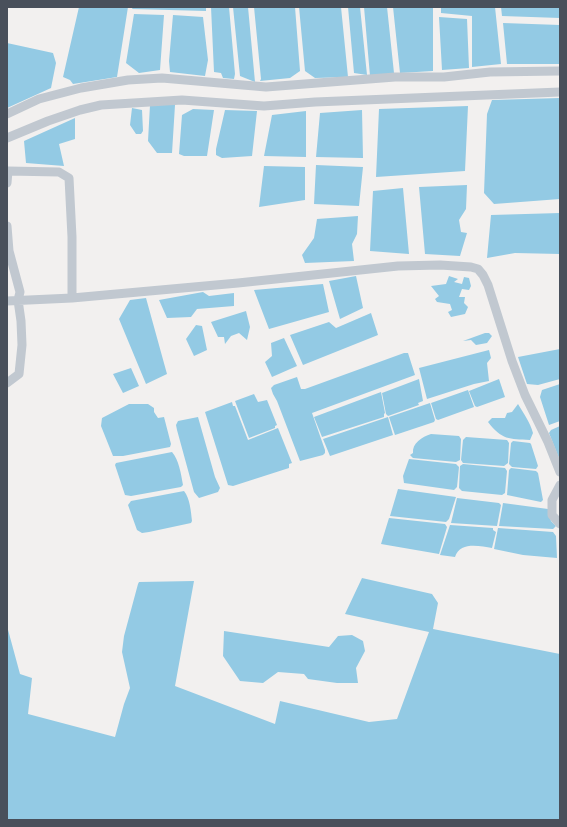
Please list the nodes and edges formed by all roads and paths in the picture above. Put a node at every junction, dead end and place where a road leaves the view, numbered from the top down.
1 (560, 71) edge
2 (560, 92) edge
3 (7, 114) edge
4 (7, 138) edge
5 (7, 183) edge
6 (7, 226) edge
7 (72, 298) junction
8 (18, 300) junction
9 (7, 301) edge
10 (7, 383) edge
11 (560, 472) edge
12 (560, 485) edge
13 (560, 524) edge

1 - 3 street
2 - 4 street
5 - 7 street
6 - 8 street
7 - 8 street
7 - 11 street
8 - 9 street
8 - 10 street
12 - 13 street

